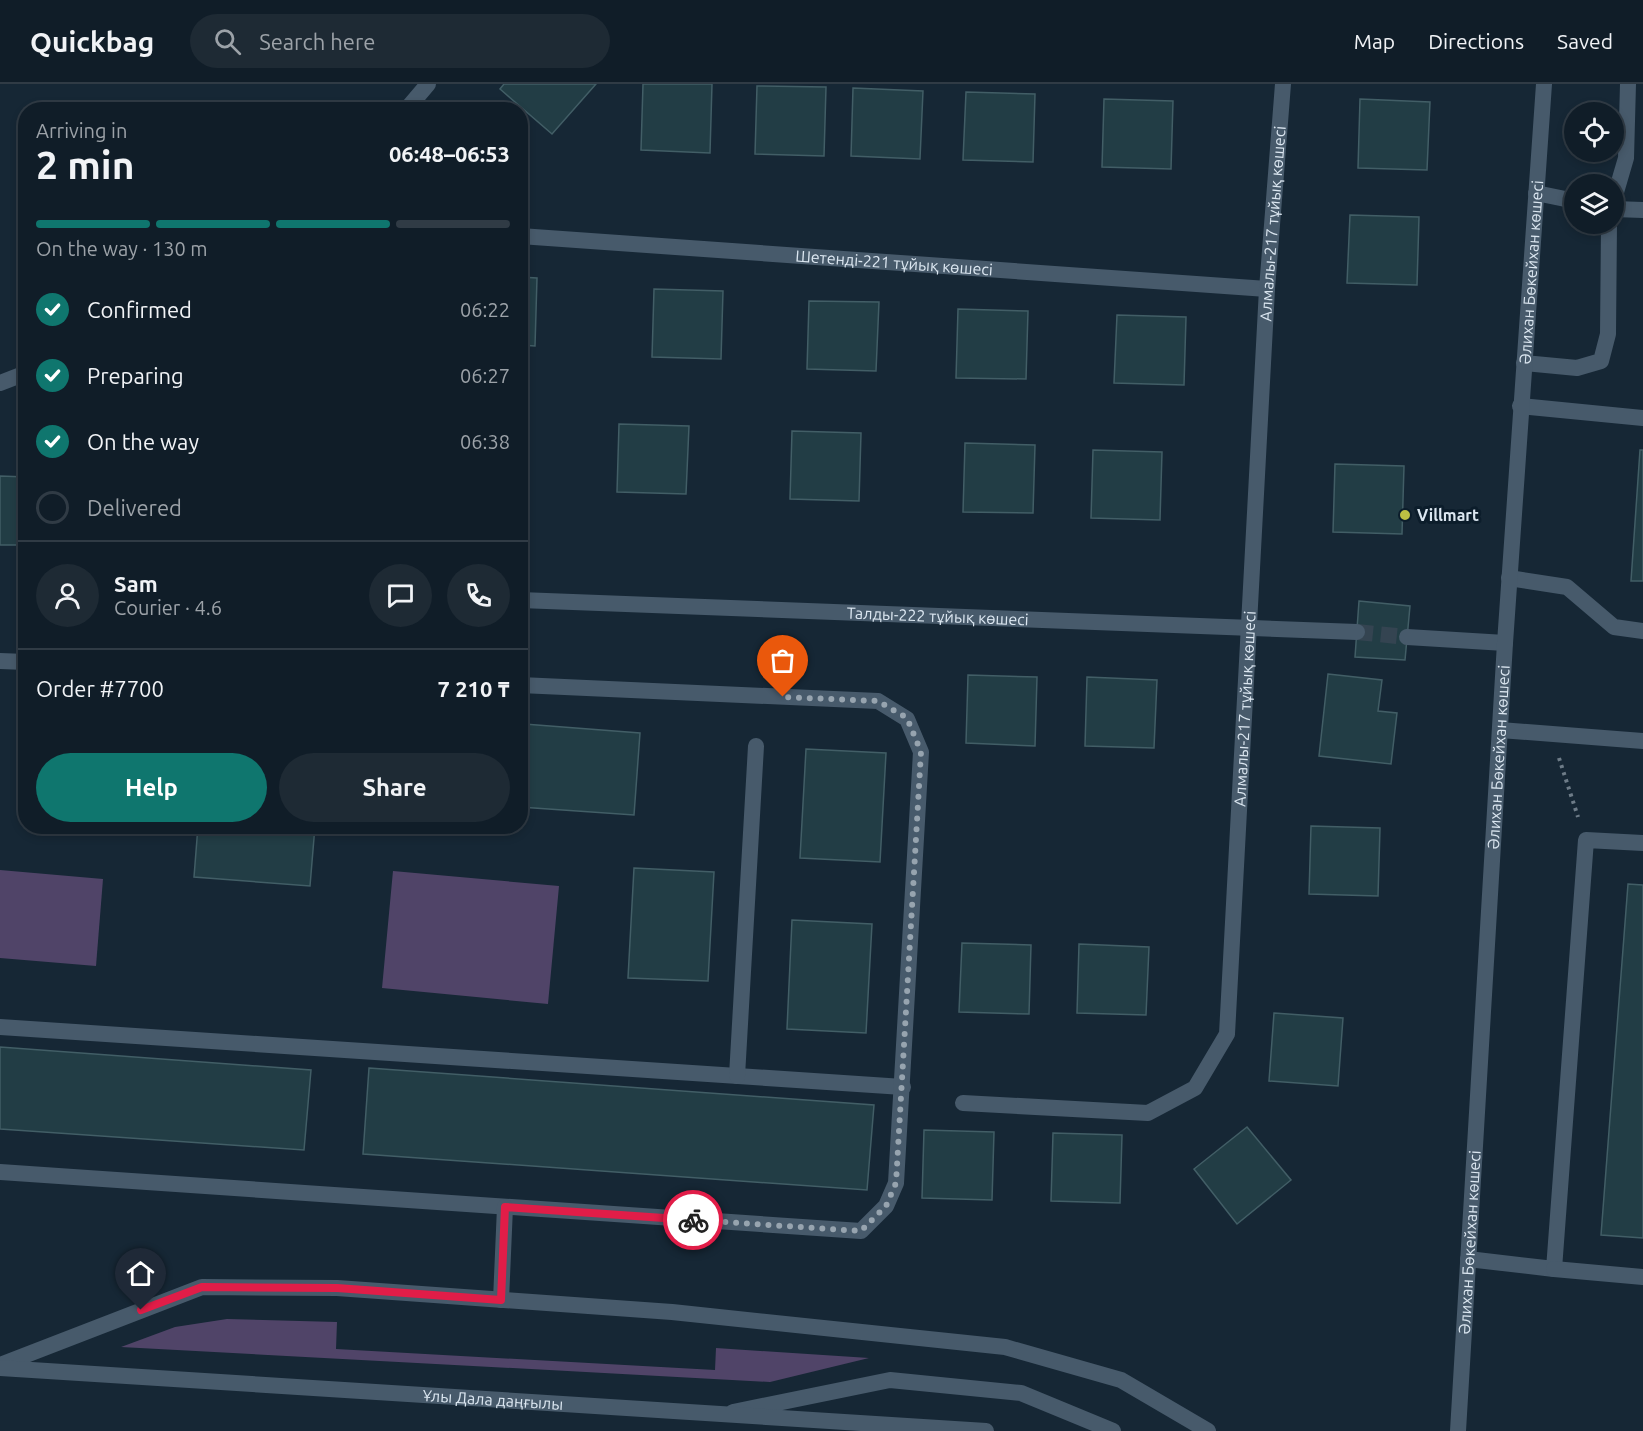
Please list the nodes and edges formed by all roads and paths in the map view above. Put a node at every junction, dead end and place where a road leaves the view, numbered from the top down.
1 (428, 84) edge
2 (1283, 84) edge
3 (1544, 84) edge
4 (1628, 84) edge
5 (413, 102) edge
6 (1622, 174) edge
7 (1536, 193) junction
8 (1564, 199) edge
9 (1624, 209) edge
10 (1643, 210) edge
11 (1610, 234) edge
12 (528, 237) edge
13 (1267, 289) junction
14 (1524, 363) junction
15 (18, 376) edge
16 (0, 383) edge
17 (1520, 405) junction
18 (1643, 418) edge
19 (1509, 578) junction
20 (528, 600) edge
21 (1248, 627) junction
22 (1643, 631) edge
23 (1357, 632) tunnel mouth
24 (1407, 637) tunnel mouth
25 (1505, 643) junction
26 (0, 661) edge
27 (18, 662) edge
28 (528, 685) edge
29 (1500, 730) junction
30 (1551, 734) junction
31 (1643, 741) edge
32 (756, 746) dead end
33 (1586, 840) junction
34 (1643, 843) edge
35 (0, 1027) edge
36 (737, 1076) junction
37 (903, 1087) junction
38 (963, 1103) dead end
39 (0, 1173) edge
40 (505, 1207) junction
41 (1468, 1259) junction
42 (1554, 1269) junction
43 (1643, 1277) edge
44 (501, 1300) junction
45 (0, 1367) edge
46 (723, 1414) junction
47 (986, 1431) edge
48 (1113, 1431) edge
49 (1208, 1431) edge
50 (1458, 1431) edge

1 - 5 street
2 - 13 street, Алмалы-217 тұйық көшесі
3 - 7 street, Әлихан Бөкейхан көшесі
4 - 6 street
7 - 8 street
7 - 14 street, Әлихан Бөкейхан көшесі
9 - 10 street
11 - 14 street
12 - 13 street, Шетенді-221 тұйық көшесі
13 - 21 street, Алмалы-217 тұйық көшесі
14 - 17 street, Әлихан Бөкейхан көшесі
15 - 16 street
17 - 18 street
17 - 19 street, Әлихан Бөкейхан көшесі
19 - 22 street
19 - 25 street, Әлихан Бөкейхан көшесі
20 - 21 street, Талды-222 тұйық көшесі
21 - 23 street, Талды-222 тұйық көшесі
21 - 38 street, Алмалы-217 тұйық көшесі
24 - 25 street
25 - 29 street, Әлихан Бөкейхан көшесі
26 - 27 street
28 - 37 street
29 - 30 street
29 - 41 street, Әлихан Бөкейхан көшесі
30 - 31 street
30 - 33 path
32 - 36 street
33 - 34 street
33 - 42 street
35 - 36 street
36 - 37 street
37 - 40 street
39 - 40 street
40 - 44 street
41 - 42 street
41 - 50 street, Әлихан Бөкейхан көшесі
42 - 43 street
44 - 45 street
44 - 49 street
45 - 46 street, Ұлы Дала даңғылы
46 - 47 street, Ұлы Дала даңғылы
46 - 48 street

